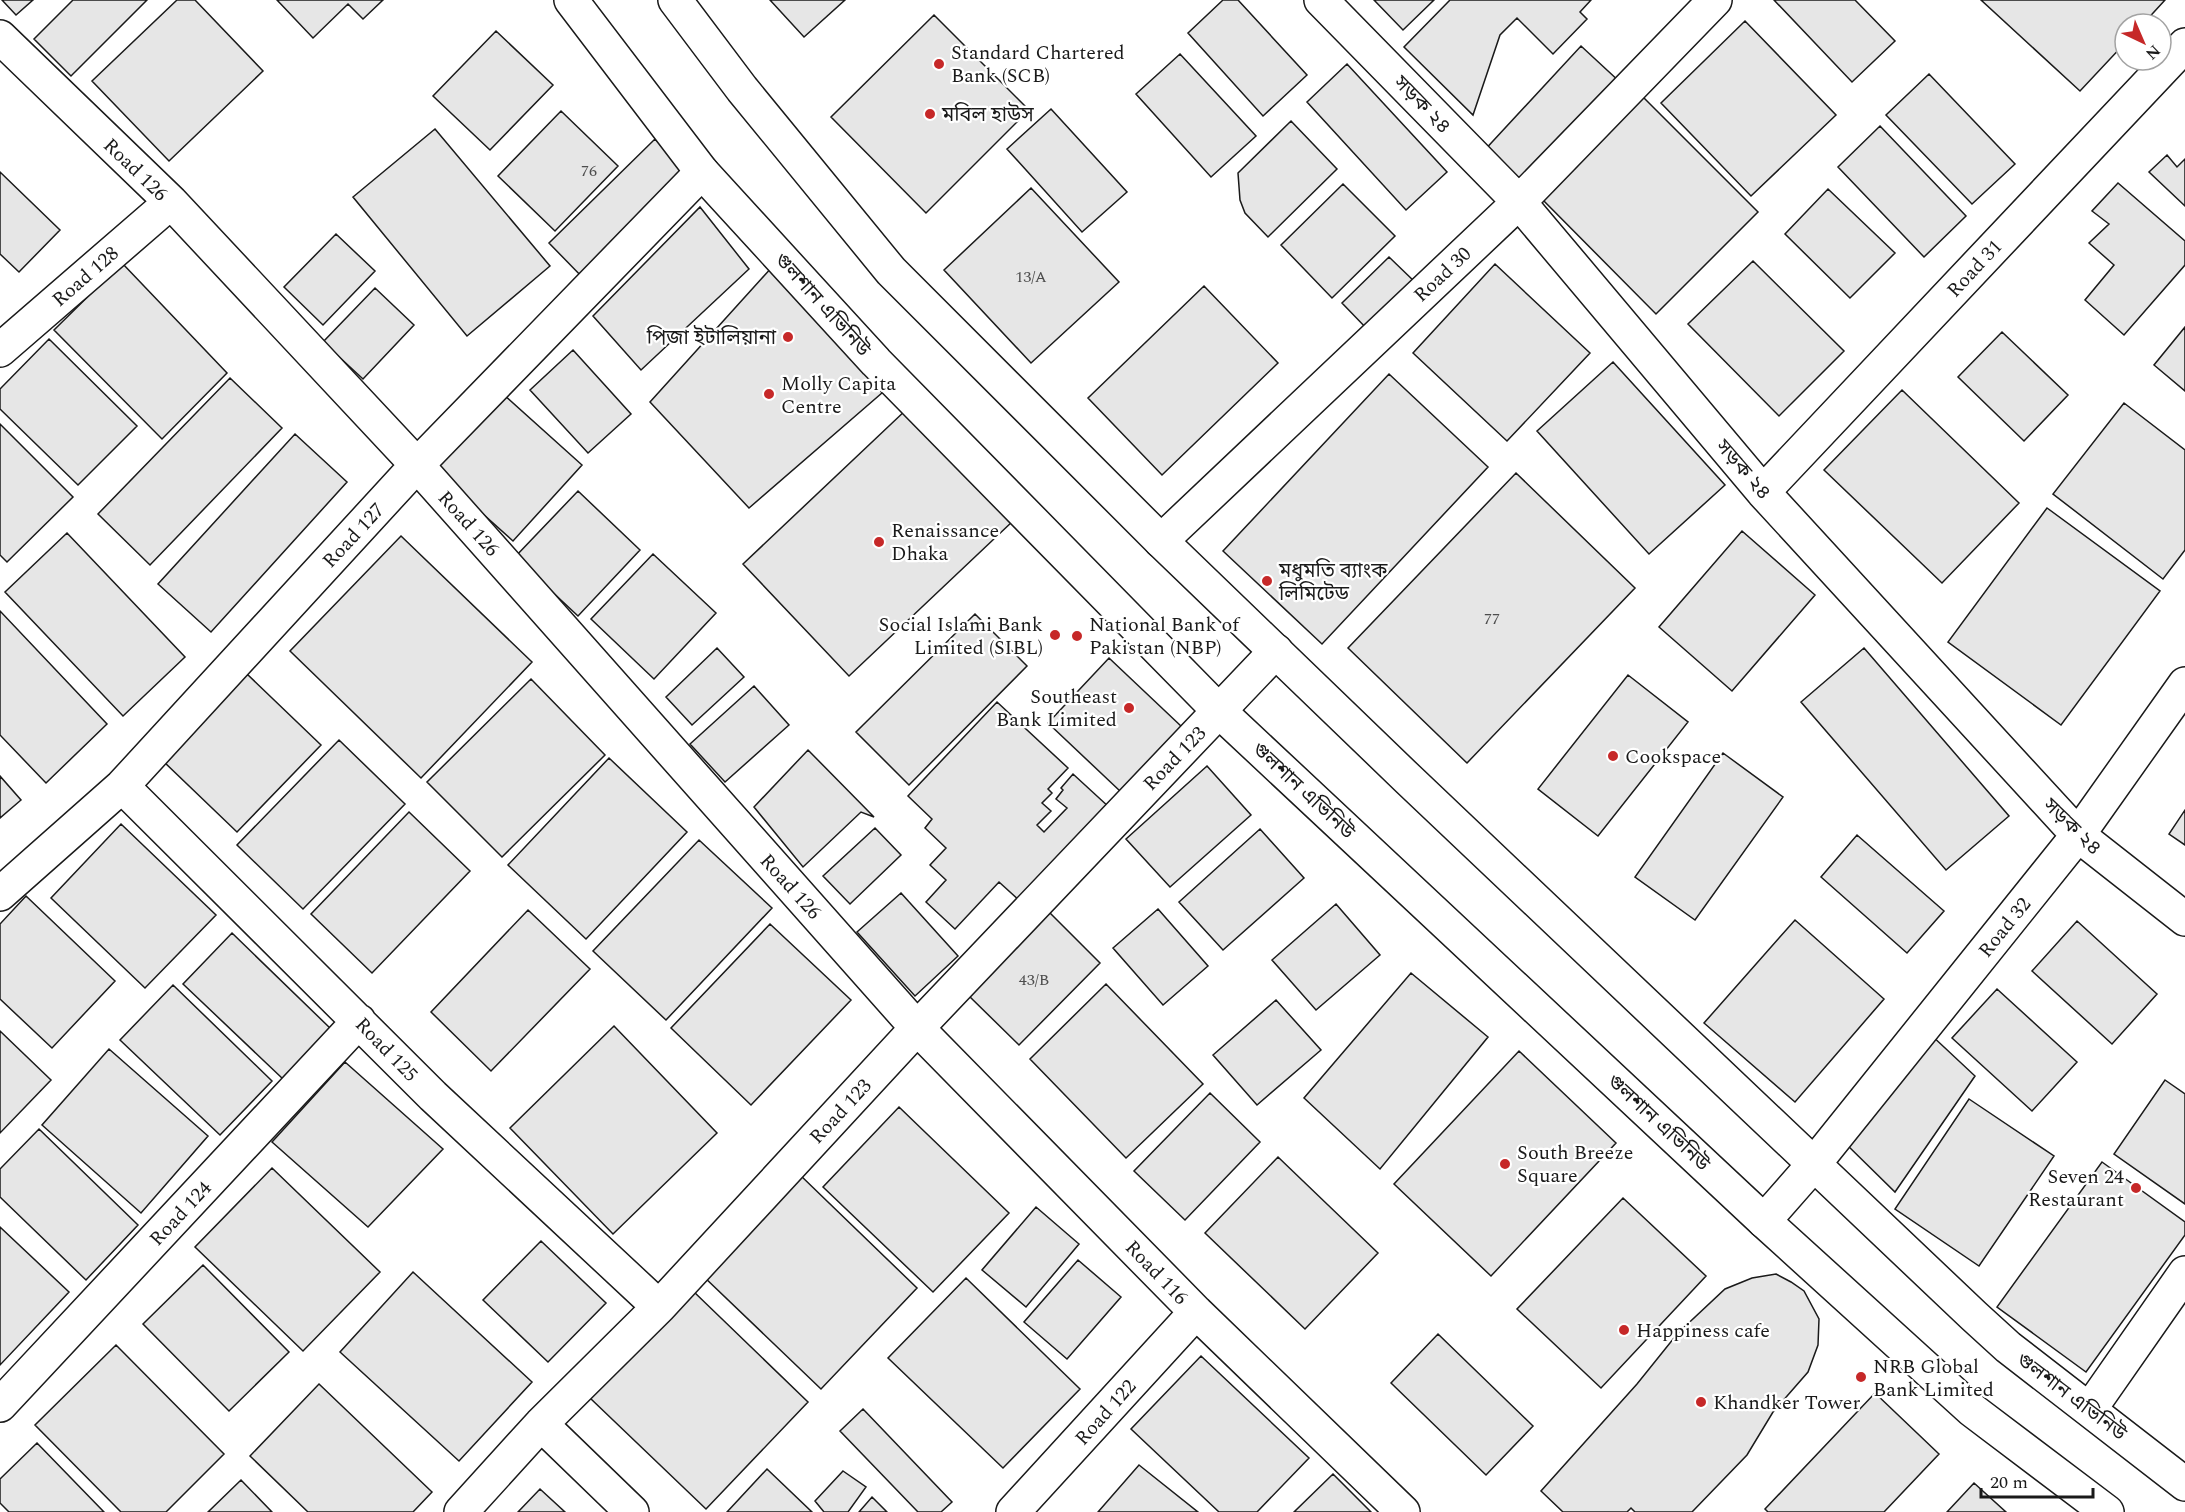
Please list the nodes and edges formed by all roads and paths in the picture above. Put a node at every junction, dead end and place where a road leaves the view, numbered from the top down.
1 (571, 0) edge
2 (675, 0) edge
3 (1321, 0) edge
4 (1715, 0) edge
5 (0, 37) edge
6 (2185, 45) edge
7 (702, 172) junction
8 (171, 202) junction
9 (1519, 202) junction
10 (0, 350) edge
11 (417, 465) junction
12 (1763, 492) junction
13 (1161, 541) junction
14 (1276, 651) junction
15 (2185, 684) edge
16 (1219, 711) junction
17 (122, 786) junction
18 (2078, 835) junction
19 (0, 894) edge
20 (2185, 919) edge
21 (359, 1021) junction
22 (917, 1028) junction
23 (1814, 1164) junction
24 (1764, 1221) junction
25 (2185, 1273) edge
26 (659, 1307) junction
27 (1196, 1312) junction
28 (0, 1405) edge
29 (2090, 1409) junction
30 (541, 1424) junction
31 (2185, 1484) edge
32 (461, 1512) edge
33 (632, 1512) edge
34 (1013, 1512) edge
35 (1403, 1512) edge
36 (2106, 1512) edge

1 - 7 street, গুলশান এভিনিউ
2 - 13 street, গুলশান এভিনিউ
3 - 9 street, সড়ক ২৪
4 - 9 street, Road 30
5 - 8 street, Road 126
6 - 12 street, Road 31
7 - 11 street, Road 127
7 - 16 street, গুলশান এভিনিউ
8 - 10 street, Road 128
8 - 11 street, Road 126
9 - 12 street, সড়ক ২৪
9 - 13 street, Road 30
11 - 17 street, Road 127
11 - 22 street, Road 126
12 - 18 street, সড়ক ২৪
13 - 14 street, গুলশান এভিনিউ
14 - 16 street, Road 123
14 - 23 street, গুলশান এভিনিউ
15 - 18 street, Road 32
16 - 22 street, Road 123
16 - 24 street, গুলশান এভিনিউ
17 - 19 street, Road 127
17 - 21 street, Road 125
18 - 20 street, সড়ক ২৪
18 - 23 street, Road 32
21 - 26 street, Road 125
21 - 28 street, Road 124
22 - 26 street, Road 123
22 - 27 street, Road 116
23 - 24 street, Road 32
23 - 29 street, গুলশান এভিনিউ
24 - 36 street, গুলশান এভিনিউ
25 - 29 street
26 - 30 street, Road 123
27 - 34 street, Road 122
27 - 35 street, Road 116
29 - 31 street, গুলশান এভিনিউ
30 - 32 street, Road 123
30 - 33 street

